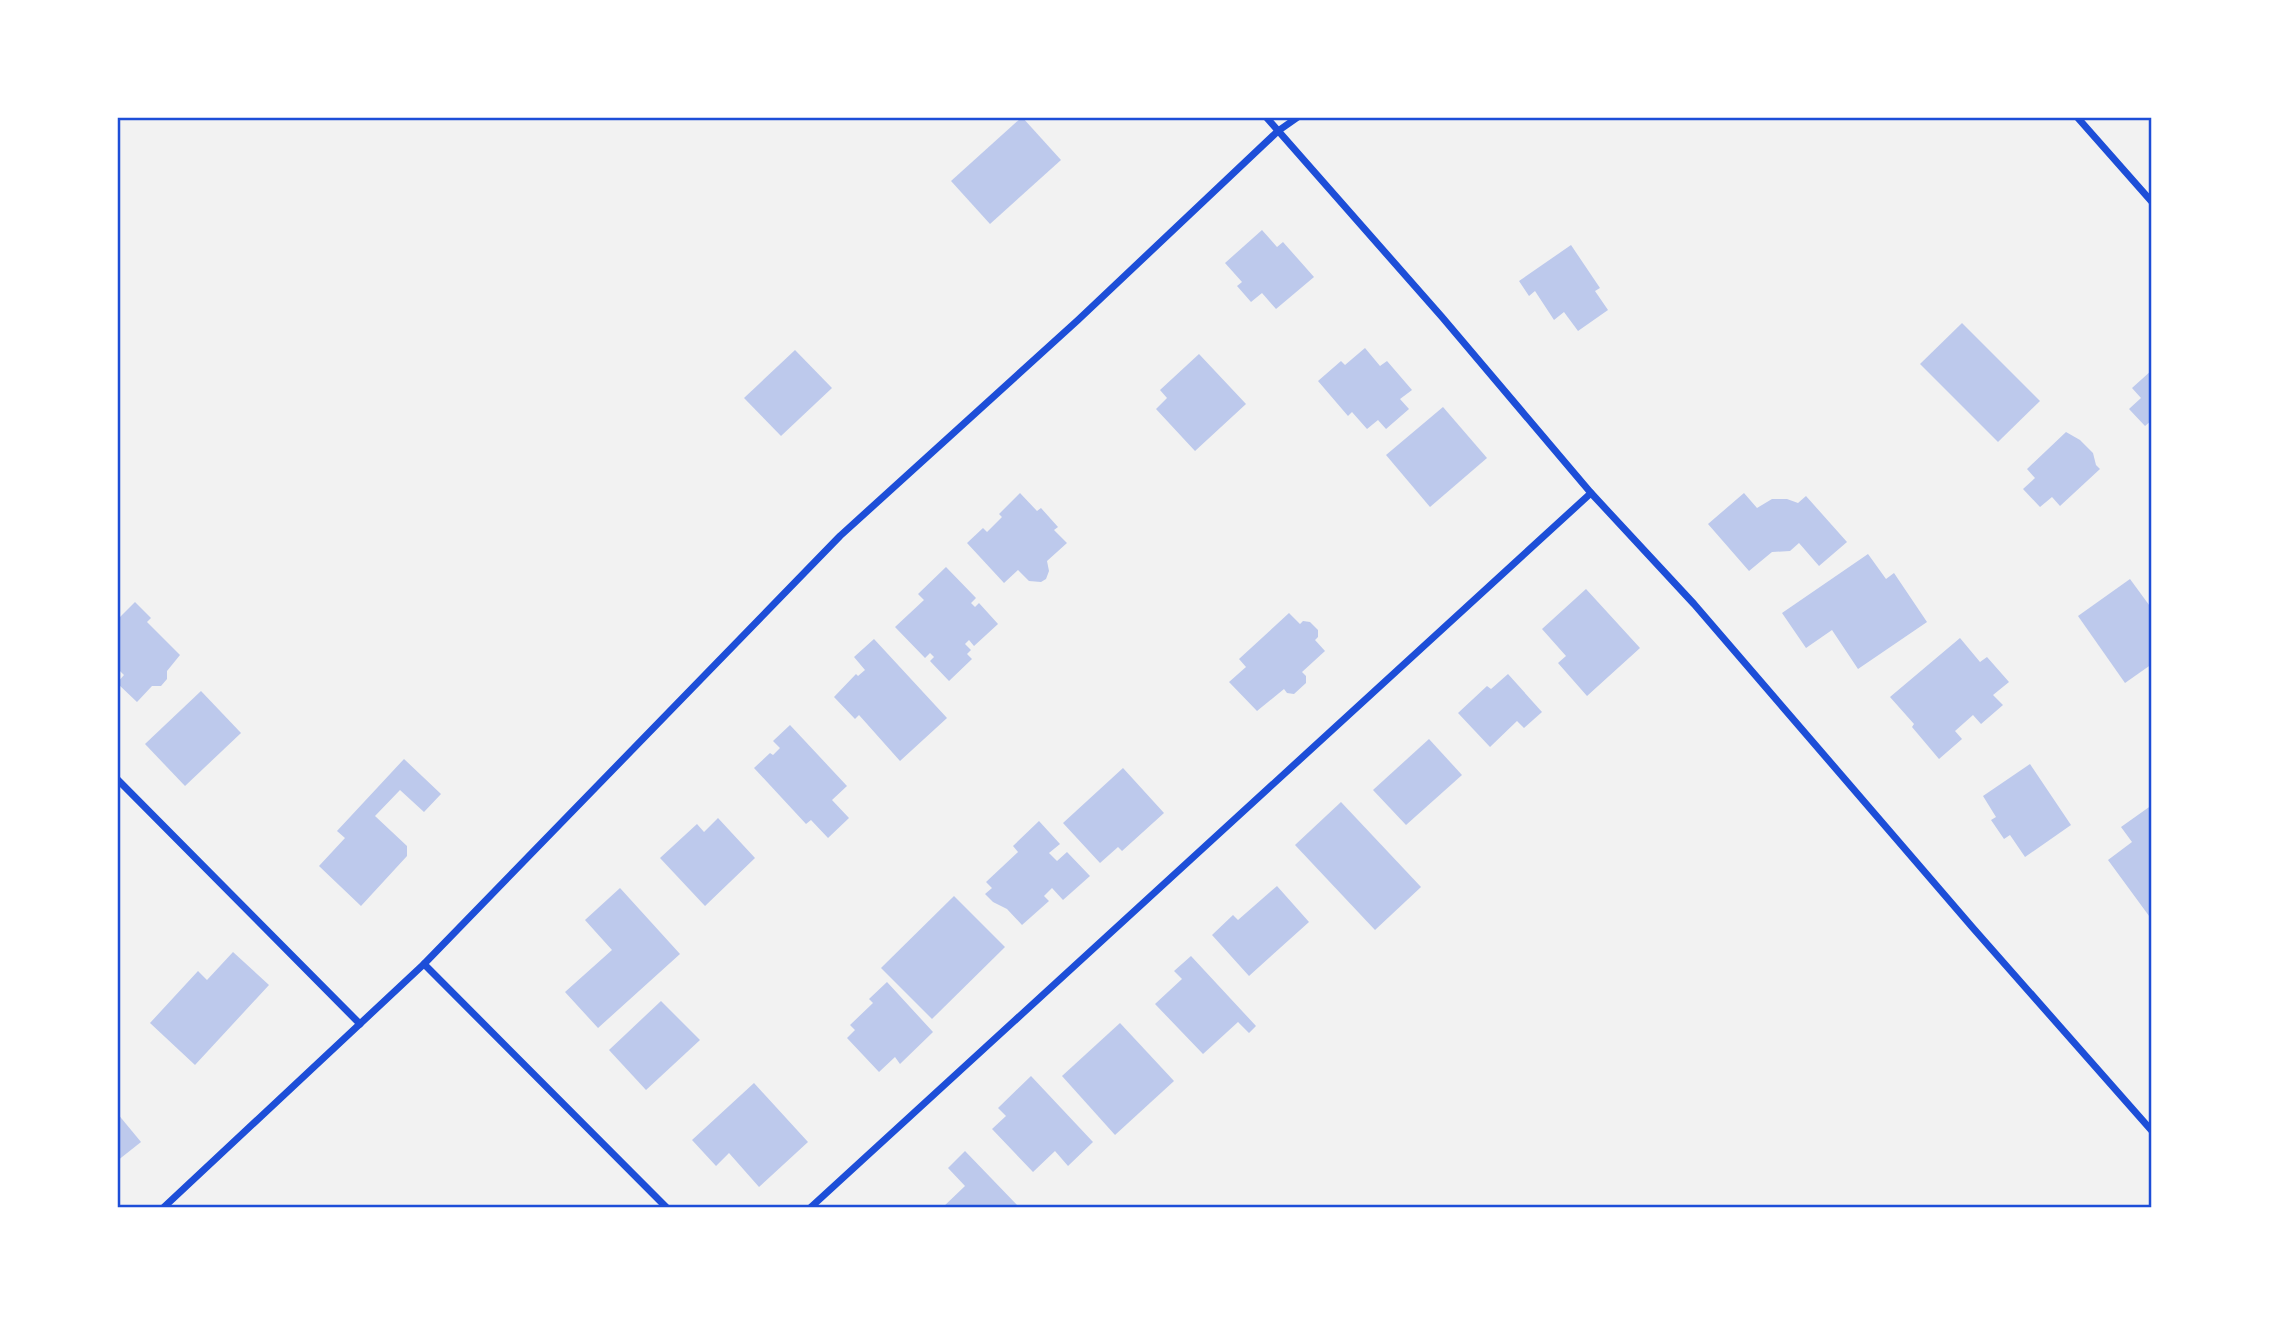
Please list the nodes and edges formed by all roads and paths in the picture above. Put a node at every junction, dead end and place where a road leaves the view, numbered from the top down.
1 (1266, 117) edge
2 (1298, 117) edge
3 (2077, 117) edge
4 (1278, 131) junction
5 (2152, 202) edge
6 (1591, 494) junction
7 (117, 779) edge
8 (424, 964) junction
9 (360, 1024) junction
10 (2152, 1131) edge
11 (163, 1208) edge
12 (667, 1208) edge
13 (810, 1208) edge

1 - 4 street
2 - 4 street
3 - 5 street
4 - 6 street
4 - 8 street
6 - 10 street
6 - 13 street
7 - 9 street
8 - 9 street
8 - 12 street
9 - 11 street

